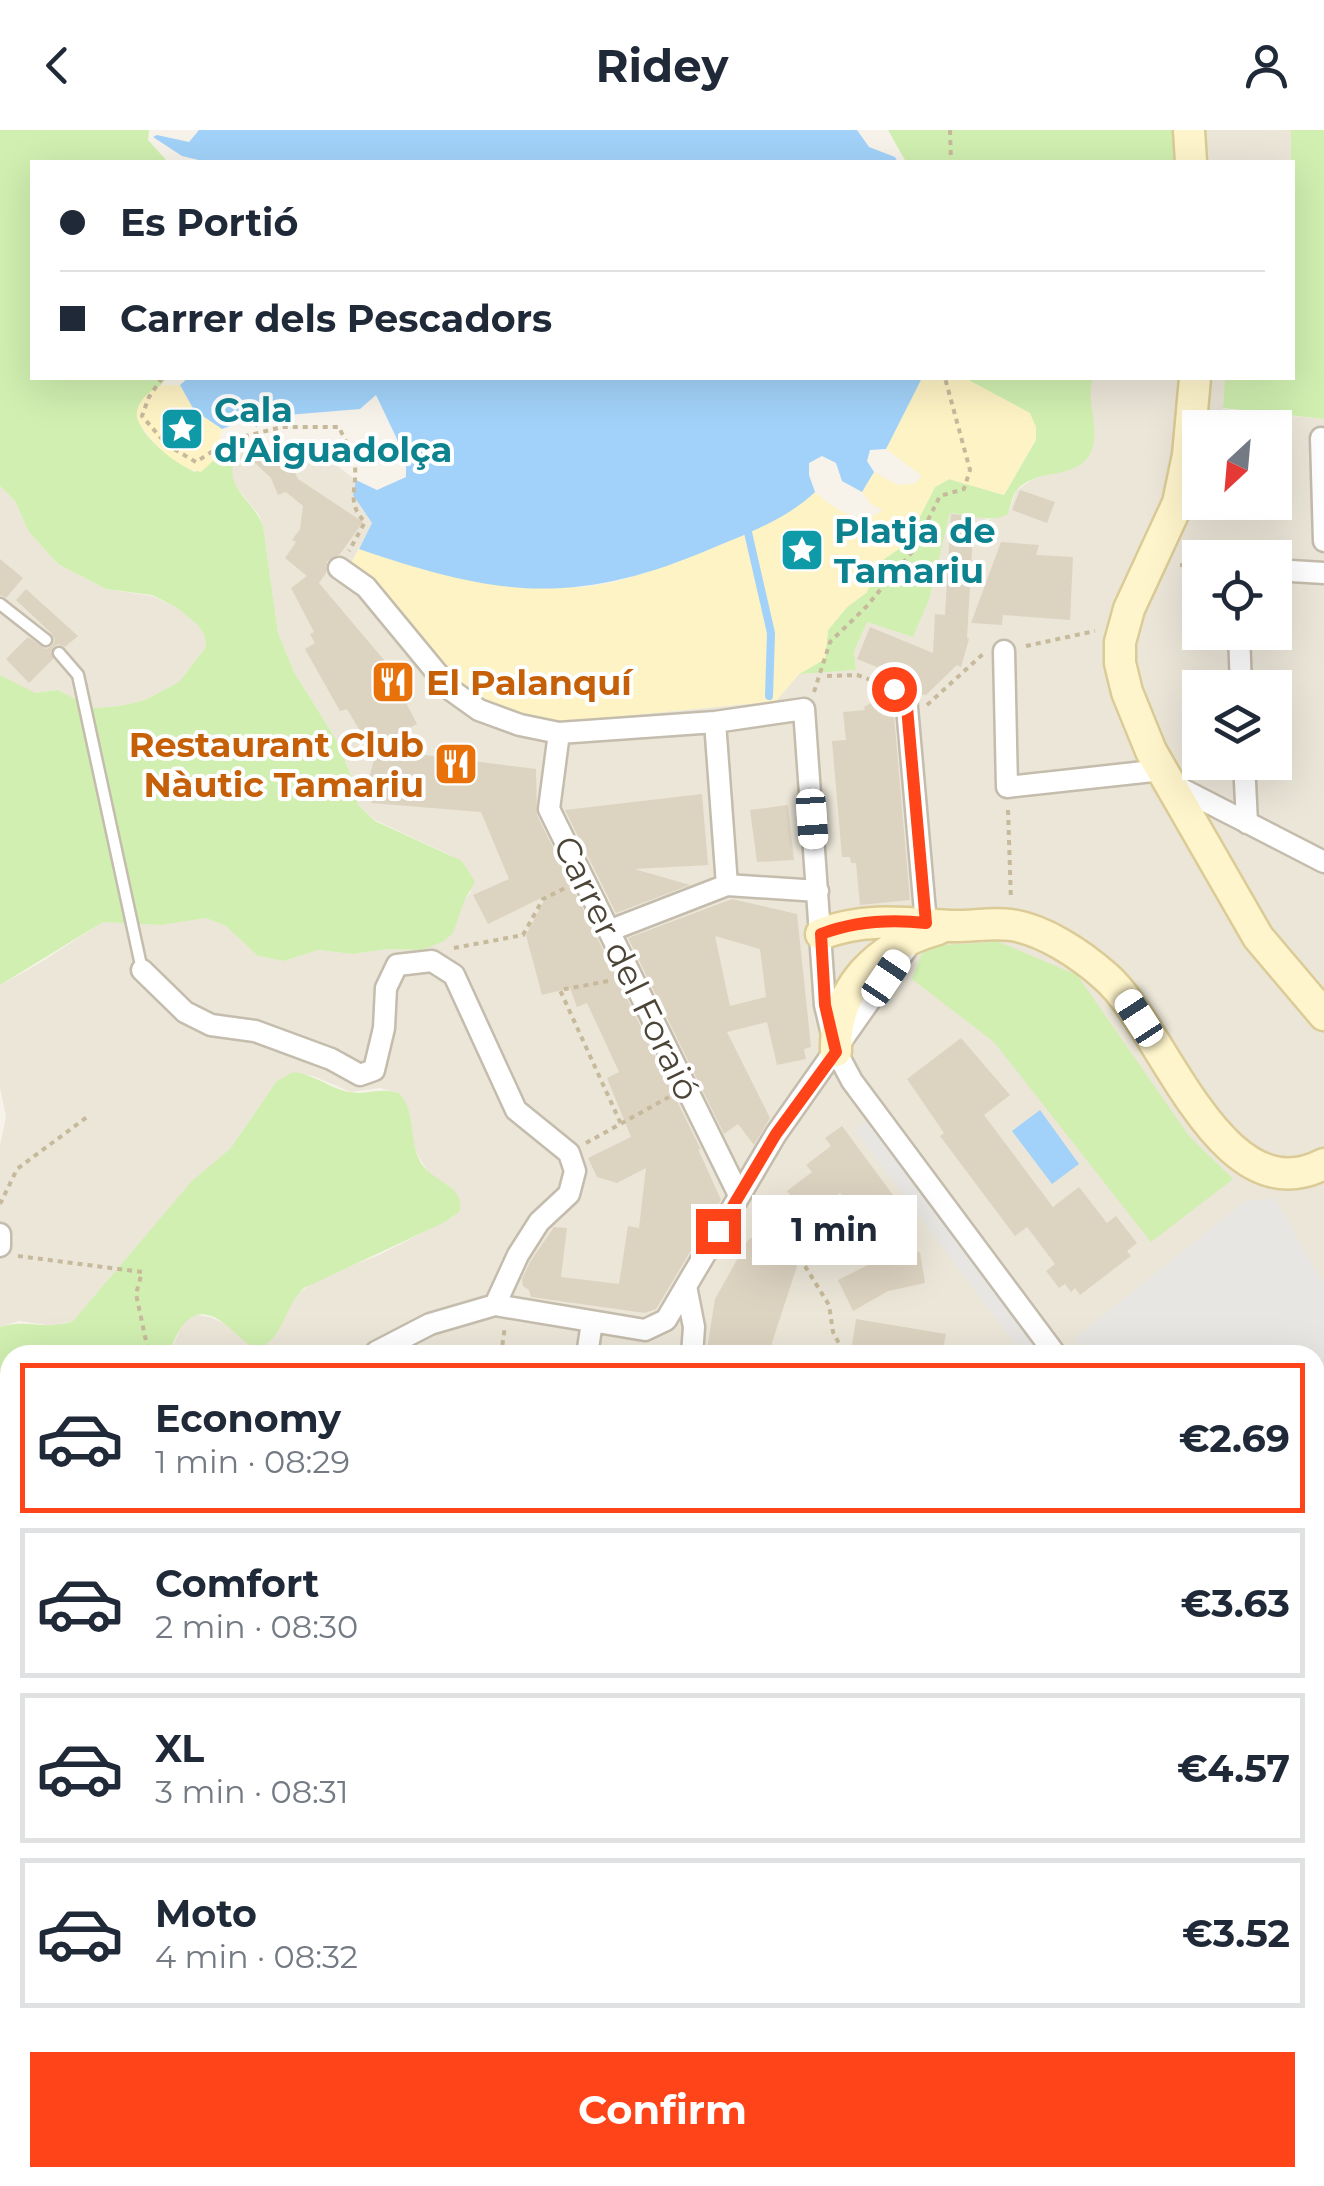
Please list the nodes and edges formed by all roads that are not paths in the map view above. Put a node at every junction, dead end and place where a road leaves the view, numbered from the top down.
1 (1189, 130) edge
2 (1191, 160) edge
3 (1196, 380) edge
4 (1321, 438) dead end
5 (1324, 541) edge
6 (339, 568) road end
7 (1292, 571) edge
8 (1324, 573) edge
9 (0, 604) edge
10 (46, 640) dead end
11 (1004, 651) dead end
12 (59, 654) dead end
13 (894, 689) road end
14 (714, 722) junction
15 (560, 734) junction
16 (1162, 770) junction
17 (1245, 780) edge
18 (1247, 823) junction
19 (1324, 862) edge
20 (727, 885) junction
21 (818, 891) junction
22 (931, 928) junction
23 (611, 930) junction
24 (821, 934) junction
25 (142, 970) joint
26 (844, 1009) junction
27 (1324, 1015) edge
28 (836, 1052) junction
29 (1324, 1164) edge
30 (744, 1186) junction
31 (0, 1234) edge
32 (9, 1251) edge
33 (686, 1286) junction
34 (501, 1306) junction
35 (592, 1322) junction
36 (390, 1345) edge
37 (589, 1345) edge
38 (693, 1345) edge
39 (1049, 1345) edge

1 - 2 street
3 - 16 street
4 - 5 street
6 - 15 street
7 - 8 street
9 - 10 lane
11 - 16 street
12 - 25 lane
13 - 22 street
14 - 15 street
14 - 20 street
14 - 21 street
15 - 23 street, Carrer del Foraió
16 - 18 street
16 - 27 street
17 - 18 street
18 - 19 street
20 - 21 street
20 - 23 street
21 - 24 street
22 - 24 street
22 - 26 street
22 - 29 street
23 - 30 street, Carrer del Foraió
24 - 26 street
25 - 34 street
26 - 28 street
28 - 30 street
28 - 39 street
30 - 33 street
31 - 32 street
33 - 35 street
33 - 38 street
34 - 35 street
34 - 36 street
35 - 37 street

